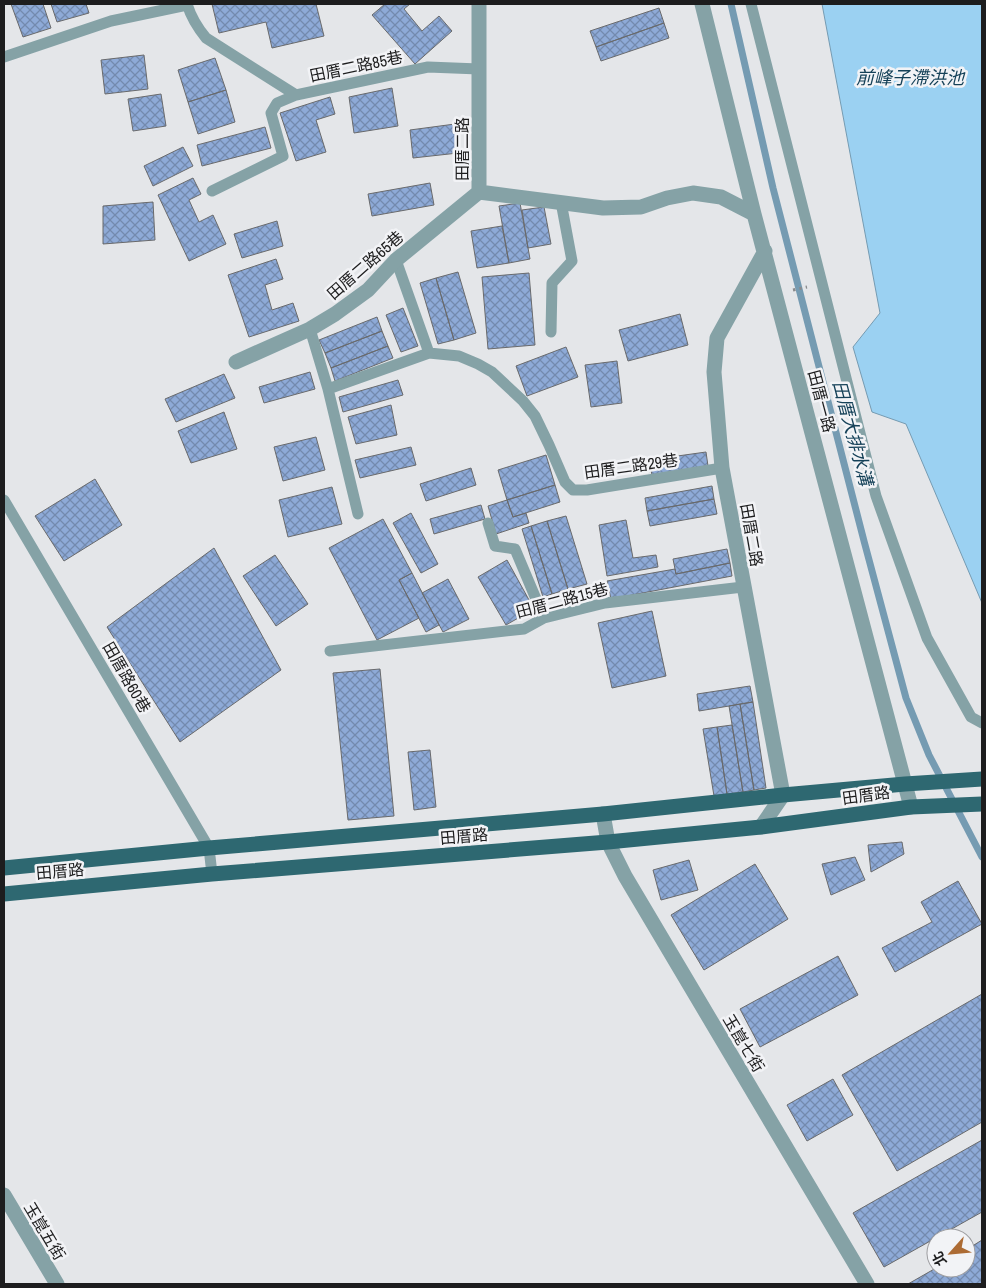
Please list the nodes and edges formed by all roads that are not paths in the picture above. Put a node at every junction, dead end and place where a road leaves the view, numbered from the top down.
1 (187, 4) edge
2 (479, 4) edge
3 (702, 4) edge
4 (751, 4) edge
5 (4, 57) edge
6 (479, 69) junction
7 (296, 95) junction
8 (212, 191) dead end
9 (479, 192) junction
10 (561, 202) junction
11 (754, 214) junction
12 (765, 251) junction
13 (396, 260) junction
14 (310, 330) junction
15 (550, 332) dead end
16 (429, 353) junction
17 (236, 362) dead end
18 (328, 389) junction
19 (722, 468) junction
20 (4, 500) edge
21 (358, 514) dead end
22 (488, 523) dead end
23 (744, 588) junction
24 (544, 618) junction
25 (330, 652) dead end
26 (982, 723) edge
27 (982, 779) edge
28 (912, 784) junction
29 (783, 796) junction
30 (978, 804) edge
31 (919, 807) junction
32 (603, 814) junction
33 (761, 827) junction
34 (608, 842) junction
35 (209, 848) junction
36 (4, 868) edge
37 (212, 874) junction
38 (4, 894) edge
39 (4, 1195) edge
40 (57, 1284) edge
41 (867, 1284) edge

1 - 5 lane
1 - 7 lane, 田厝二路85巷
2 - 6 street, 田厝二路
3 - 11 street, 田厝一路
4 - 26 lane
6 - 7 lane, 田厝二路85巷
6 - 9 street, 田厝二路
7 - 8 lane
9 - 10 street, 田厝二路
9 - 13 street, 田厝二路65巷
10 - 11 street, 田厝二路
10 - 15 lane
11 - 12 street, 田厝一路
12 - 19 street, 田厝二路
12 - 28 street, 田厝一路
13 - 14 street, 田厝二路65巷
13 - 16 lane
14 - 17 street, 田厝二路65巷
14 - 18 lane
16 - 18 lane, 田厝二路29巷
16 - 19 lane, 田厝二路29巷
18 - 21 lane
19 - 23 street, 田厝二路
20 - 35 lane, 田厝路60巷
22 - 24 lane
23 - 24 lane, 田厝二路15巷
23 - 29 street, 田厝二路
24 - 25 lane, 田厝二路15巷
27 - 28 main road, 田厝路
28 - 29 main road, 田厝路
28 - 31 street, 田厝一路
29 - 32 main road, 田厝路
29 - 33 street
30 - 31 main road, 田厝路
31 - 33 main road, 田厝路
32 - 34 street, 玉崑七街
32 - 35 main road, 田厝路
33 - 34 main road, 田厝路
34 - 37 main road, 田厝路
34 - 41 street, 玉崑七街
35 - 36 main road, 田厝路
35 - 37 lane, 田厝路60巷
37 - 38 main road, 田厝路
39 - 40 street, 玉崑五街

